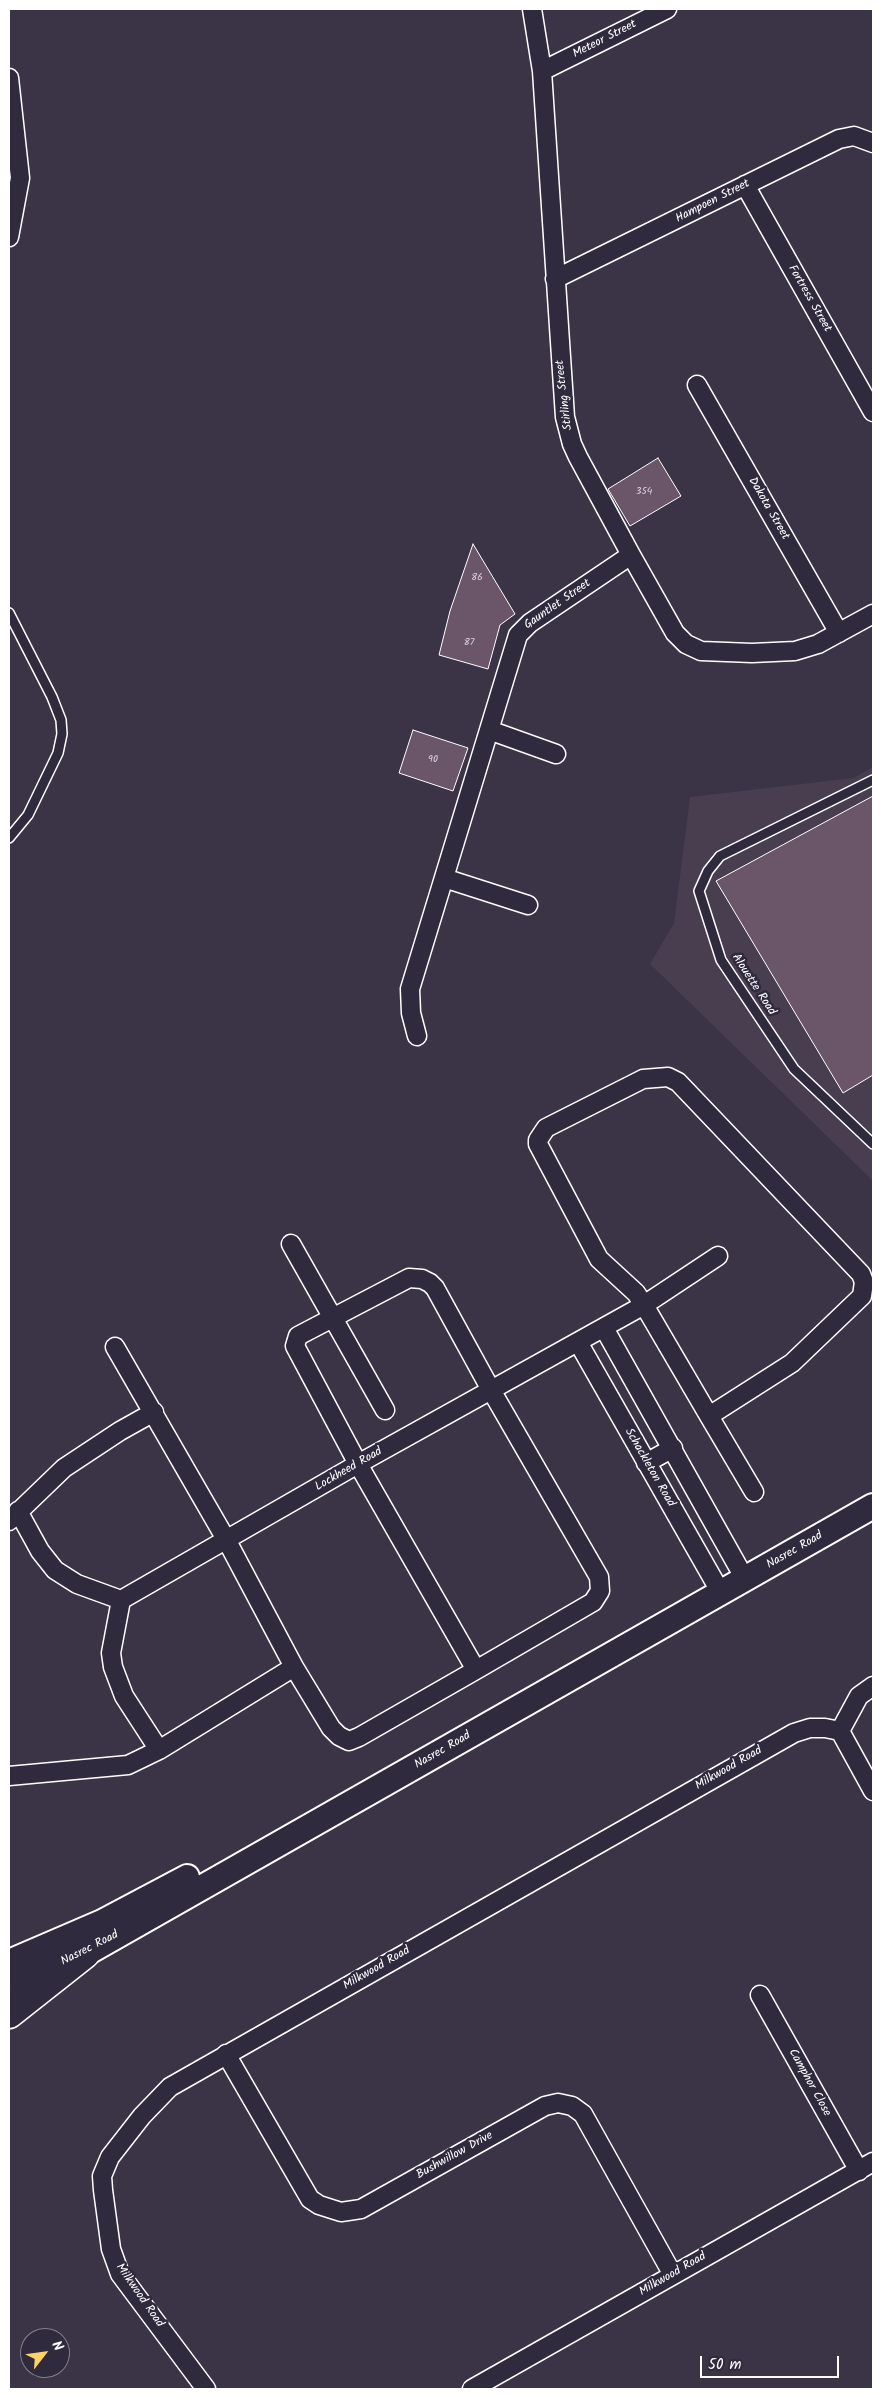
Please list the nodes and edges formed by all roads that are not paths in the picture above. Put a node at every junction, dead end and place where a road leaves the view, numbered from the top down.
1 (532, 9) edge
2 (667, 9) edge
3 (542, 71) junction
4 (9, 78) edge
5 (873, 142) edge
6 (745, 186) junction
7 (9, 237) edge
8 (555, 280) junction
9 (697, 385) dead end
10 (873, 412) edge
11 (631, 555) junction
12 (9, 613) edge
13 (873, 614) edge
14 (839, 633) junction
15 (489, 730) junction
16 (556, 754) dead end
17 (873, 780) edge
18 (9, 838) edge
19 (444, 878) junction
20 (528, 904) dead end
21 (417, 1036) dead end
22 (873, 1144) edge
23 (291, 1244) dead end
24 (718, 1256) dead end
25 (644, 1305) junction
26 (334, 1317) junction
27 (604, 1328) junction
28 (578, 1342) junction
29 (115, 1347) dead end
30 (491, 1390) junction
31 (385, 1410) dead end
32 (154, 1412) junction
33 (709, 1416) junction
34 (672, 1448) junction
35 (646, 1463) junction
36 (358, 1464) junction
37 (873, 1489) edge
38 (754, 1492) dead end
39 (873, 1506) edge
40 (13, 1516) edge
41 (227, 1541) junction
42 (742, 1572) junction
43 (717, 1586) junction
44 (121, 1600) junction
45 (294, 1667) junction
46 (476, 1670) junction
47 (873, 1686) edge
48 (840, 1731) junction
49 (159, 1750) junction
50 (9, 1776) edge
51 (873, 1791) edge
52 (86, 1954) junction
53 (9, 1962) edge
54 (9, 1986) edge
55 (760, 1995) dead end
56 (9, 2014) edge
57 (226, 2054) junction
58 (866, 2166) edge
59 (673, 2275) junction
60 (206, 2389) edge
61 (472, 2389) edge

1 - 3 street, Stirling Street
2 - 3 street, Meteor Street
3 - 8 street, Stirling Street
4 - 7 street
5 - 6 street, Hampoen Street
6 - 8 street, Hampoen Street
6 - 10 street, Fortress Street
8 - 11 street, Stirling Street
9 - 14 street, Dakota Street
11 - 14 street, Stirling Street
11 - 15 street, Gauntlet Street
12 - 18 lane
13 - 14 street, Stirling Street
15 - 16 street
15 - 19 street, Gauntlet Street
17 - 22 lane, Alouette Road
19 - 20 street
19 - 21 street, Gauntlet Street
23 - 26 street
24 - 25 street, Lockheed Road
25 - 27 street, Lockheed Road
25 - 33 street
25 - 33 street
26 - 30 street
26 - 31 street
26 - 36 street
27 - 28 street, Lockheed Road
27 - 34 street
28 - 30 street, Lockheed Road
28 - 35 street, Schackleton Road
29 - 32 street
30 - 36 street, Lockheed Road
30 - 46 street
32 - 40 street
32 - 41 street
33 - 38 street
34 - 35 street
34 - 42 street
35 - 43 street, Schackleton Road
36 - 41 street, Lockheed Road
36 - 46 street
37 - 42 main road, Nasrec Road
39 - 42 main road, Nasrec Road
40 - 44 street
41 - 44 street, Lockheed Road
41 - 45 street
42 - 43 main road, Nasrec Road
43 - 52 main road, Nasrec Road
43 - 53 main road, Nasrec Road
44 - 49 street
45 - 46 street
45 - 49 street
47 - 48 street
48 - 51 street
48 - 57 street, Milkwood Road
49 - 50 street
52 - 54 main road, Nasrec Road
52 - 56 highway
55 - 58 street, Camphor Close
57 - 59 street, Bushwillow Drive
57 - 60 street, Milkwood Road
58 - 59 street, Milkwood Road
59 - 61 street, Milkwood Road

